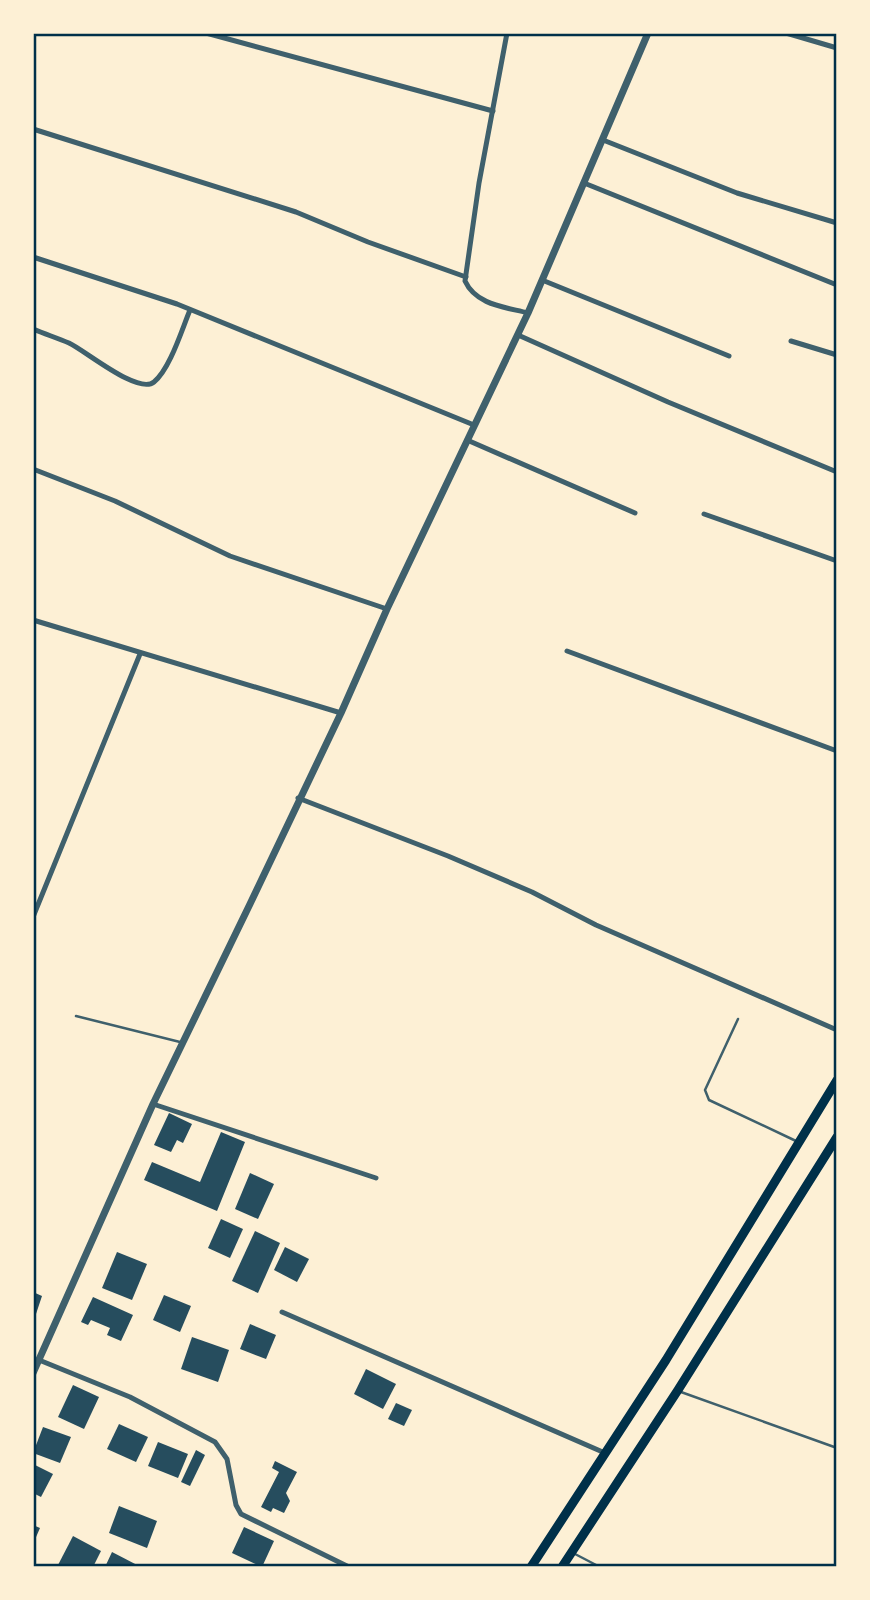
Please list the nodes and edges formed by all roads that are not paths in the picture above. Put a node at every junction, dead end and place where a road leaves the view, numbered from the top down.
1 (206, 33) edge
2 (507, 33) edge
3 (648, 33) edge
4 (786, 33) edge
5 (837, 48) edge
6 (493, 111) junction
7 (33, 129) edge
8 (603, 140) junction
9 (584, 183) junction
10 (837, 223) edge
11 (33, 257) edge
12 (466, 277) junction
13 (542, 280) junction
14 (837, 285) edge
15 (190, 310) junction
16 (528, 313) junction
17 (33, 329) edge
18 (518, 335) junction
19 (791, 341) dead end
20 (837, 355) edge
21 (729, 356) dead end
22 (474, 425) junction
23 (467, 440) junction
24 (33, 469) edge
25 (837, 472) edge
26 (635, 513) dead end
27 (705, 514) dead end
28 (837, 561) edge
29 (387, 609) junction
30 (33, 620) edge
31 (567, 651) dead end
32 (141, 653) junction
33 (341, 713) junction
34 (837, 751) edge
35 (299, 798) junction
36 (33, 917) edge
37 (76, 1016) dead end
38 (738, 1019) dead end
39 (837, 1030) edge
40 (184, 1043) junction
41 (837, 1080) edge
42 (153, 1104) junction
43 (837, 1137) edge
44 (800, 1142) junction
45 (376, 1178) dead end
46 (282, 1312) dead end
47 (39, 1360) junction
48 (33, 1373) edge
49 (678, 1390) junction
50 (837, 1448) edge
51 (605, 1453) junction
52 (572, 1552) junction
53 (349, 1567) edge
54 (531, 1567) edge
55 (562, 1567) edge
56 (600, 1567) edge

1 - 6 street
2 - 6 street
3 - 8 street
4 - 5 street
6 - 12 street
7 - 12 street
8 - 9 street
8 - 10 street
9 - 13 street
9 - 14 street
11 - 15 street
12 - 16 street
13 - 16 street
13 - 21 street
15 - 17 street
15 - 22 street
16 - 18 street
18 - 22 street
18 - 25 street
19 - 20 street
22 - 23 street
23 - 26 street
23 - 29 street
24 - 29 street
27 - 28 street
29 - 33 street
30 - 32 street
31 - 34 street
32 - 33 street
32 - 36 street
33 - 35 street
35 - 39 street
35 - 40 street
37 - 40 lane
38 - 44 lane
40 - 42 street
41 - 44 highway
42 - 45 street
42 - 47 street
43 - 49 highway
44 - 51 highway
46 - 51 street
47 - 48 street
47 - 53 street
49 - 50 lane
49 - 52 highway
51 - 54 highway
52 - 55 highway
52 - 56 lane

